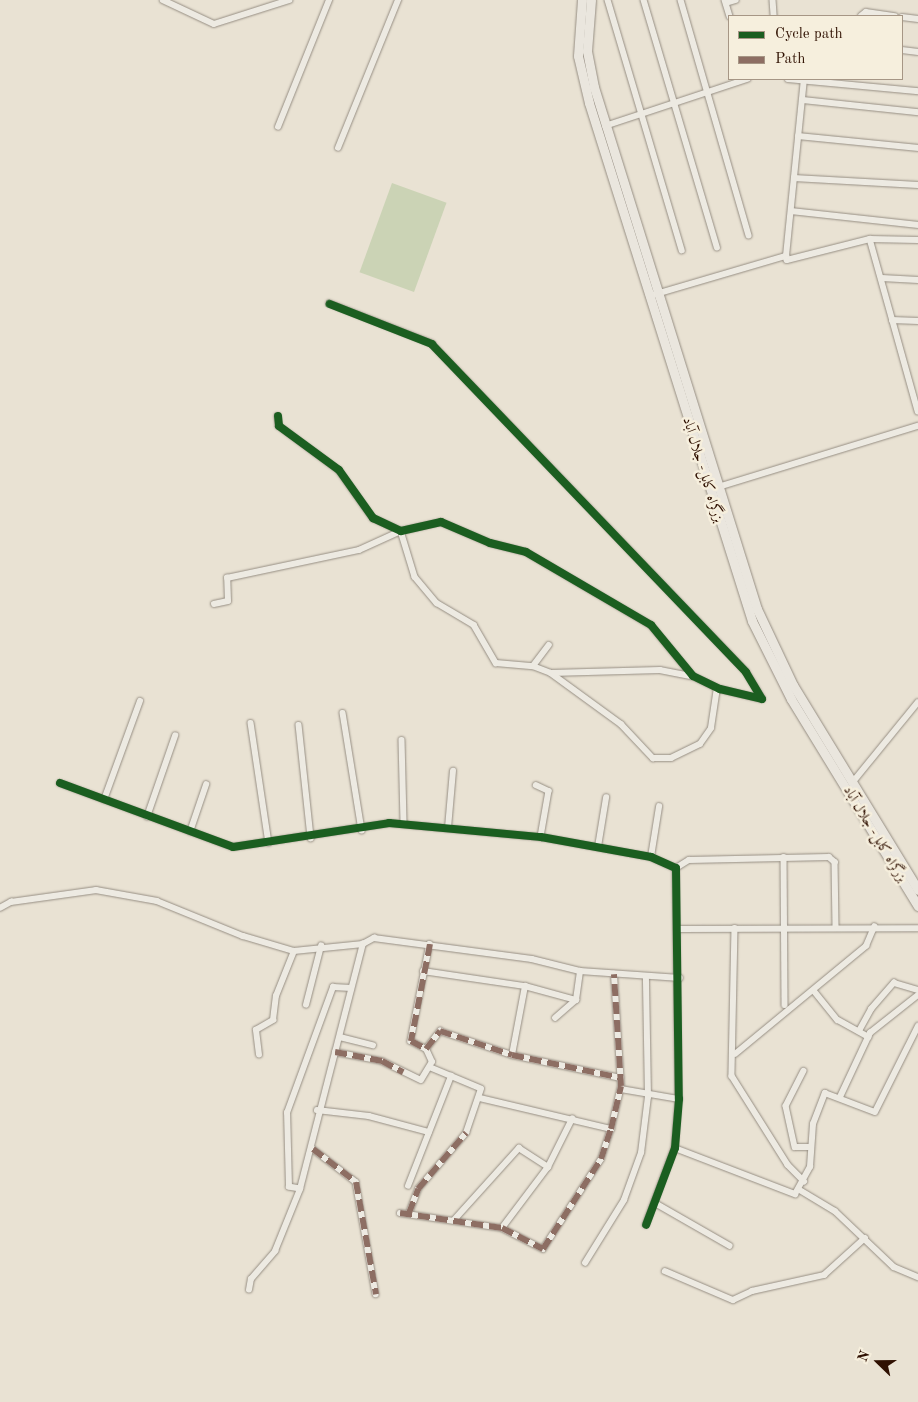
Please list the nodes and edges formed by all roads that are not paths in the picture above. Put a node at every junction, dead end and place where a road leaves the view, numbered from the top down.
1 (163, 0) edge
2 (289, 0) edge
3 (329, 0) edge
4 (398, 0) edge
5 (582, 0) edge
6 (591, 0) edge
7 (608, 0) edge
8 (644, 0) edge
9 (681, 0) edge
10 (736, 0) edge
11 (773, 0) edge
12 (726, 2) edge
13 (730, 15) edge
14 (774, 15) edge
15 (862, 15) edge
16 (888, 15) edge
17 (903, 17) edge
18 (918, 19) edge
19 (903, 50) edge
20 (918, 52) edge
21 (744, 80) edge
22 (804, 80) edge
23 (826, 80) edge
24 (848, 81) edge
25 (918, 91) edge
26 (710, 92) junction
27 (803, 100) junction
28 (676, 103) junction
29 (918, 112) edge
30 (645, 114) junction
31 (605, 126) junction
32 (278, 127) dead end
33 (798, 136) junction
34 (338, 148) dead end
35 (918, 148) edge
36 (794, 178) junction
37 (918, 185) edge
38 (791, 211) junction
39 (918, 224) edge
40 (749, 235) dead end
41 (870, 238) junction
42 (918, 240) edge
43 (717, 246) dead end
44 (682, 250) dead end
45 (786, 256) junction
46 (882, 278) junction
47 (918, 280) edge
48 (653, 294) junction
49 (330, 304) dead end
50 (892, 320) junction
51 (918, 321) edge
52 (918, 411) edge
53 (278, 416) dead end
54 (918, 426) edge
55 (718, 487) junction
56 (401, 531) junction
57 (214, 604) dead end
58 (549, 645) dead end
59 (533, 666) junction
60 (552, 673) junction
61 (693, 676) junction
62 (717, 688) junction
63 (140, 701) dead end
64 (918, 702) edge
65 (343, 714) dead end
66 (250, 723) dead end
67 (299, 725) dead end
68 (175, 736) dead end
69 (402, 740) dead end
70 (453, 770) dead end
71 (60, 783) dead end
72 (206, 785) dead end
73 (536, 785) dead end
74 (849, 786) junction
75 (606, 798) dead end
76 (104, 800) junction
77 (659, 806) dead end
78 (147, 817) junction
79 (404, 824) junction
80 (448, 828) junction
81 (362, 830) junction
82 (190, 832) junction
83 (541, 837) junction
84 (311, 838) junction
85 (269, 843) junction
86 (598, 847) junction
87 (651, 857) junction
88 (784, 857) junction
89 (676, 868) junction
90 (918, 890) edge
91 (918, 906) edge
92 (0, 908) edge
93 (836, 926) junction
94 (786, 927) junction
95 (874, 927) junction
96 (736, 928) junction
97 (918, 928) edge
98 (680, 929) junction
99 (362, 944) junction
100 (430, 944) junction
101 (321, 946) junction
102 (294, 951) junction
103 (423, 971) junction
104 (580, 971) junction
105 (614, 974) junction
106 (646, 977) junction
107 (680, 978) junction
108 (525, 986) junction
109 (351, 988) junction
110 (918, 990) edge
111 (815, 992) junction
112 (918, 995) edge
113 (576, 1000) junction
114 (306, 1005) dead end
115 (785, 1005) dead end
116 (555, 1018) dead end
117 (918, 1026) edge
118 (859, 1031) junction
119 (340, 1036) junction
120 (869, 1037) junction
121 (373, 1045) dead end
122 (426, 1049) junction
123 (335, 1052) junction
124 (735, 1054) junction
125 (259, 1055) dead end
126 (512, 1056) junction
127 (431, 1068) junction
128 (804, 1071) dead end
129 (451, 1076) junction
130 (621, 1078) junction
131 (621, 1089) junction
132 (648, 1097) junction
133 (840, 1097) junction
134 (480, 1098) junction
135 (680, 1099) junction
136 (317, 1110) junction
137 (572, 1119) junction
138 (611, 1129) junction
139 (429, 1132) junction
140 (811, 1147) junction
141 (674, 1148) junction
142 (313, 1149) junction
143 (548, 1167) junction
144 (804, 1181) junction
145 (408, 1186) dead end
146 (300, 1189) junction
147 (800, 1190) junction
148 (655, 1203) junction
149 (400, 1213) dead end
150 (409, 1213) junction
151 (454, 1220) junction
152 (646, 1225) dead end
153 (502, 1228) junction
154 (865, 1238) junction
155 (730, 1246) dead end
156 (585, 1263) dead end
157 (666, 1271) dead end
158 (918, 1277) edge
159 (249, 1290) dead end
160 (376, 1294) dead end

1 - 2 street
3 - 32 street
4 - 34 street
5 - 48 highway, بزرگراه کابل- جلال آباد
6 - 31 highway, بزرگراه کابل- جلال آباد
7 - 30 street
8 - 28 street
9 - 26 street
10 - 12 street
11 - 14 street
12 - 13 street
15 - 16 street
17 - 18 street
19 - 20 street
21 - 26 street
22 - 27 street
23 - 24 street
24 - 25 street
26 - 28 street
26 - 40 street
27 - 29 street
27 - 33 street
28 - 30 street
28 - 43 street
30 - 31 street
30 - 44 street
31 - 48 highway, بزرگراه کابل- جلال آباد
33 - 35 street
33 - 36 street
36 - 37 street
36 - 38 street
38 - 39 street
38 - 45 street
41 - 42 street
41 - 45 street
41 - 46 street
45 - 48 street
46 - 47 street
46 - 50 street
48 - 55 highway, بزرگراه کابل- جلال آباد
48 - 74 highway, بزرگراه کابل- جلال آباد
49 - 62 street
50 - 51 street
50 - 52 street
53 - 56 street
54 - 55 street
55 - 74 highway, بزرگراه کابل- جلال آباد
56 - 57 street
56 - 59 street
56 - 61 street
58 - 59 street
59 - 60 street
60 - 61 street
60 - 62 street
61 - 62 street
63 - 76 street
64 - 74 street
65 - 81 street
66 - 85 street
67 - 84 street
68 - 78 street
69 - 79 street
70 - 80 street
71 - 76 street
72 - 82 street
73 - 83 street
74 - 90 highway, بزرگراه کابل- جلال آباد
74 - 91 highway, بزرگراه کابل- جلال آباد
75 - 86 street
76 - 78 street
77 - 87 street
78 - 82 street
79 - 80 street
79 - 81 street
80 - 83 street
81 - 84 street
82 - 85 street
83 - 86 street
84 - 85 street
86 - 87 street
87 - 89 street
88 - 89 street
88 - 93 street
88 - 94 street
89 - 98 street
92 - 102 street
93 - 94 street
93 - 95 street
94 - 96 street
94 - 115 street
95 - 97 street
95 - 111 street
96 - 98 street
96 - 124 street
98 - 107 street
99 - 100 street
99 - 101 street
99 - 109 street
100 - 103 street
100 - 104 street
101 - 102 street
101 - 114 street
102 - 125 street
103 - 108 street
103 - 122 street
104 - 105 street
104 - 113 street
105 - 106 street
105 - 130 street
106 - 107 street
106 - 132 street
107 - 135 street
108 - 113 street
108 - 126 street
109 - 119 street
109 - 146 street
110 - 118 street
111 - 118 street
111 - 124 street
112 - 120 street
113 - 116 street
117 - 133 street
118 - 120 street
119 - 121 street
119 - 123 street
120 - 133 street
122 - 126 street
122 - 127 street
123 - 127 street
123 - 136 street
124 - 144 street
126 - 130 street
127 - 129 street
128 - 140 street
129 - 134 street
129 - 139 street
130 - 131 street
131 - 132 street
131 - 138 street
132 - 135 street
132 - 156 street
133 - 140 street
134 - 137 street
134 - 150 street
135 - 141 street
136 - 139 street
136 - 142 street
137 - 138 street
137 - 143 street
138 - 153 street
139 - 145 street
140 - 144 street
141 - 147 street
141 - 148 street
142 - 146 street
142 - 160 street
143 - 151 street
143 - 153 street
144 - 147 street
146 - 159 street
147 - 154 street
148 - 152 street
148 - 155 street
149 - 150 street
150 - 151 street
151 - 153 street
154 - 157 street
154 - 158 street

